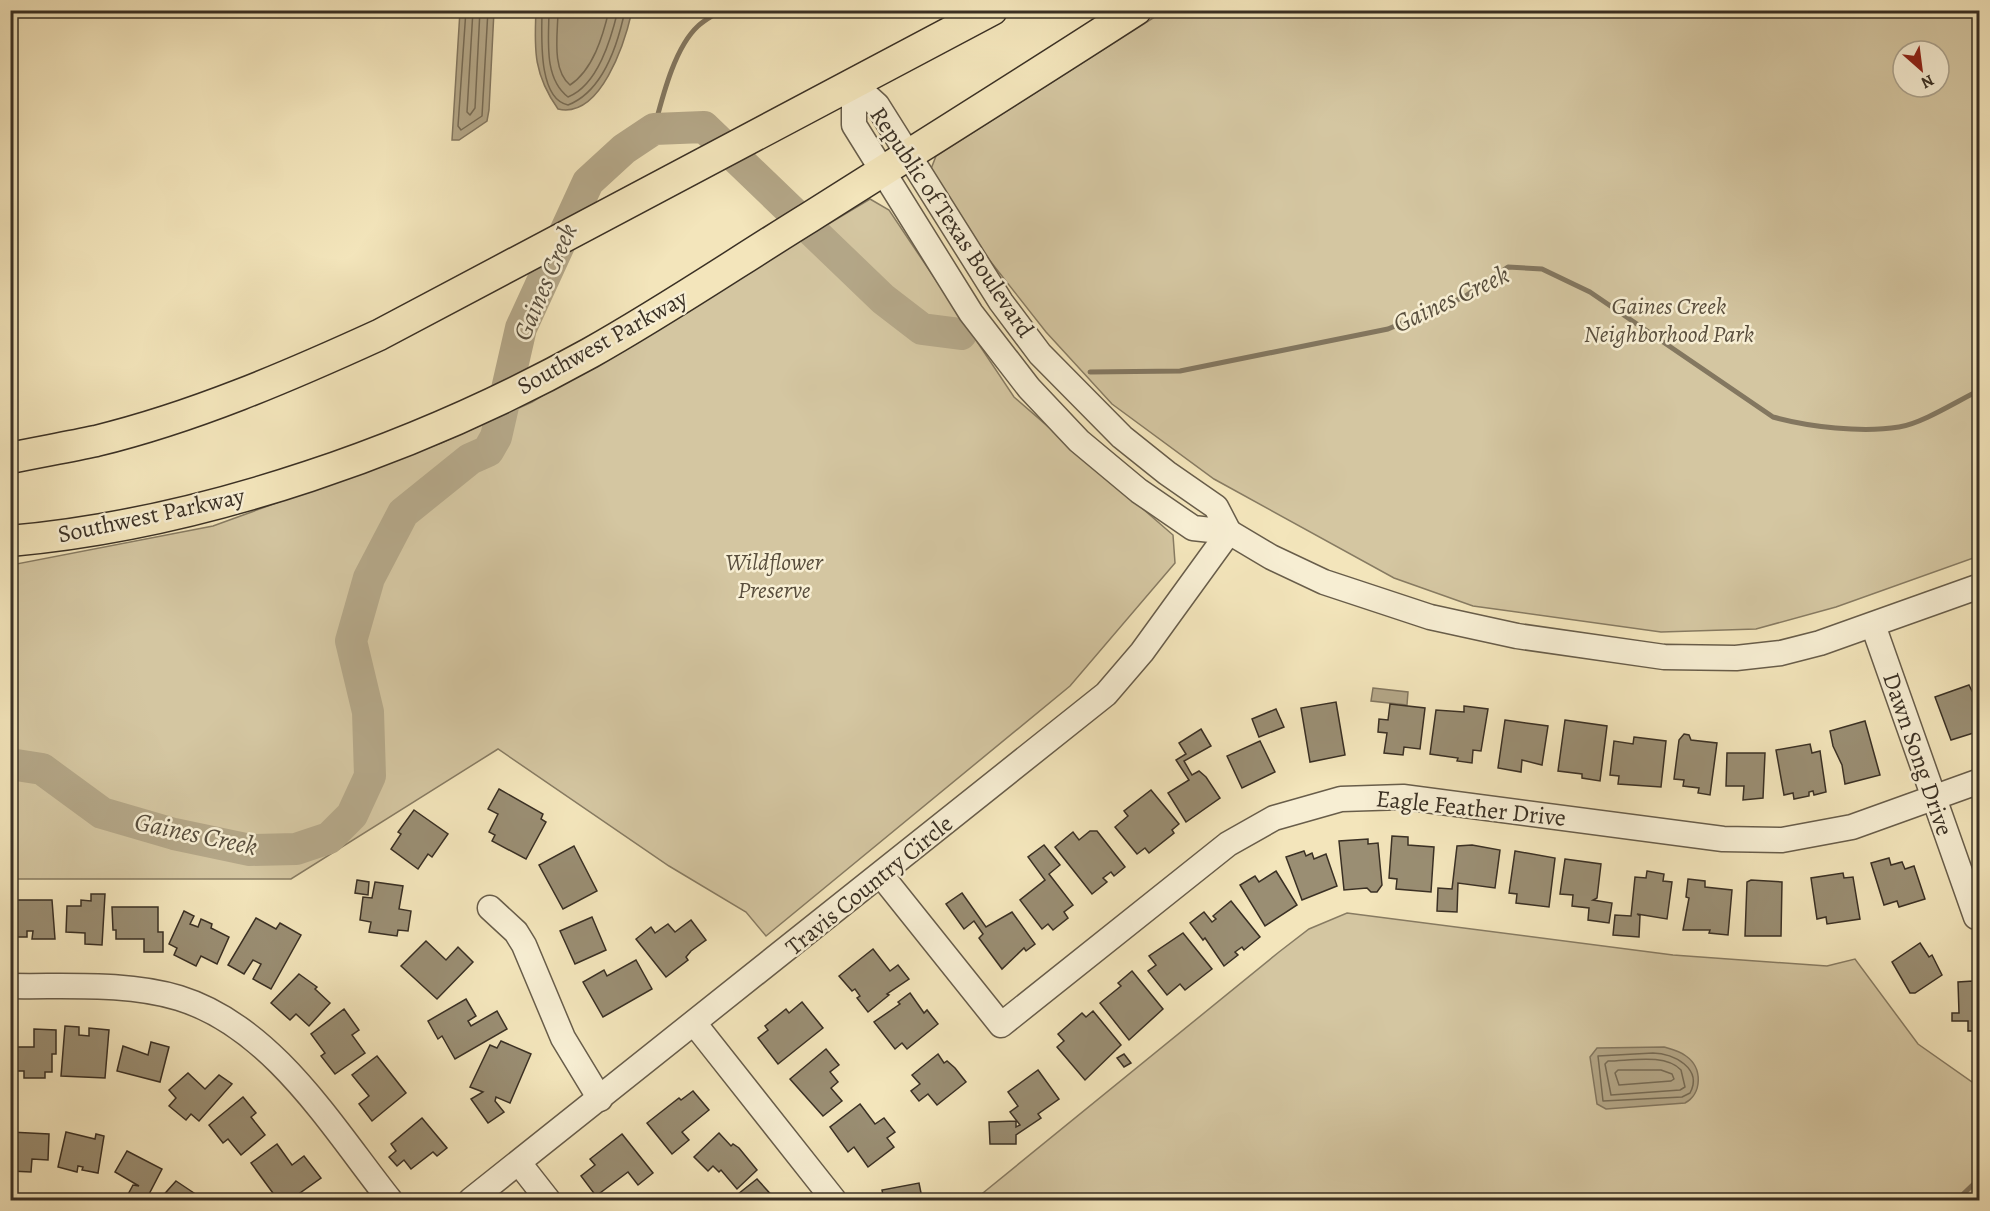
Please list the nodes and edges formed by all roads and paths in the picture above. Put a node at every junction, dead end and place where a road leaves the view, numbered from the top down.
1 (992, 10) edge
2 (1136, 10) edge
3 (854, 84) junction
4 (909, 155) junction
5 (882, 171) junction
6 (10, 458) edge
7 (1229, 532) junction
8 (10, 541) edge
9 (1980, 586) edge
10 (1873, 625) junction
11 (1980, 781) edge
12 (1933, 797) junction
13 (881, 875) junction
14 (490, 908) dead end
15 (1976, 916) dead end
16 (10, 986) edge
17 (694, 1023) junction
18 (600, 1099) junction
19 (519, 1163) junction
20 (390, 1200) edge
21 (471, 1200) edge
22 (548, 1200) edge
23 (834, 1200) edge

1 - 3 main road
2 - 4 main road, Southwest Parkway
3 - 4 street, Republic of Texas Boulevard
3 - 5 street, Republic of Texas Boulevard
3 - 6 main road
4 - 5 main road, Southwest Parkway
4 - 7 street, Republic of Texas Boulevard
5 - 7 street, Republic of Texas Boulevard
5 - 8 main road, Southwest Parkway
7 - 10 street, Republic of Texas Boulevard
7 - 13 street, Travis Country Circle
9 - 10 street, Republic of Texas Boulevard
10 - 12 street, Dawn Song Drive
11 - 12 street, Eagle Feather Drive
12 - 13 street, Eagle Feather Drive
12 - 15 street, Dawn Song Drive
13 - 17 street, Travis Country Circle
14 - 18 street
16 - 20 street
17 - 18 street, Travis Country Circle
17 - 23 street
18 - 19 street, Travis Country Circle
19 - 21 street, Travis Country Circle
19 - 22 street

